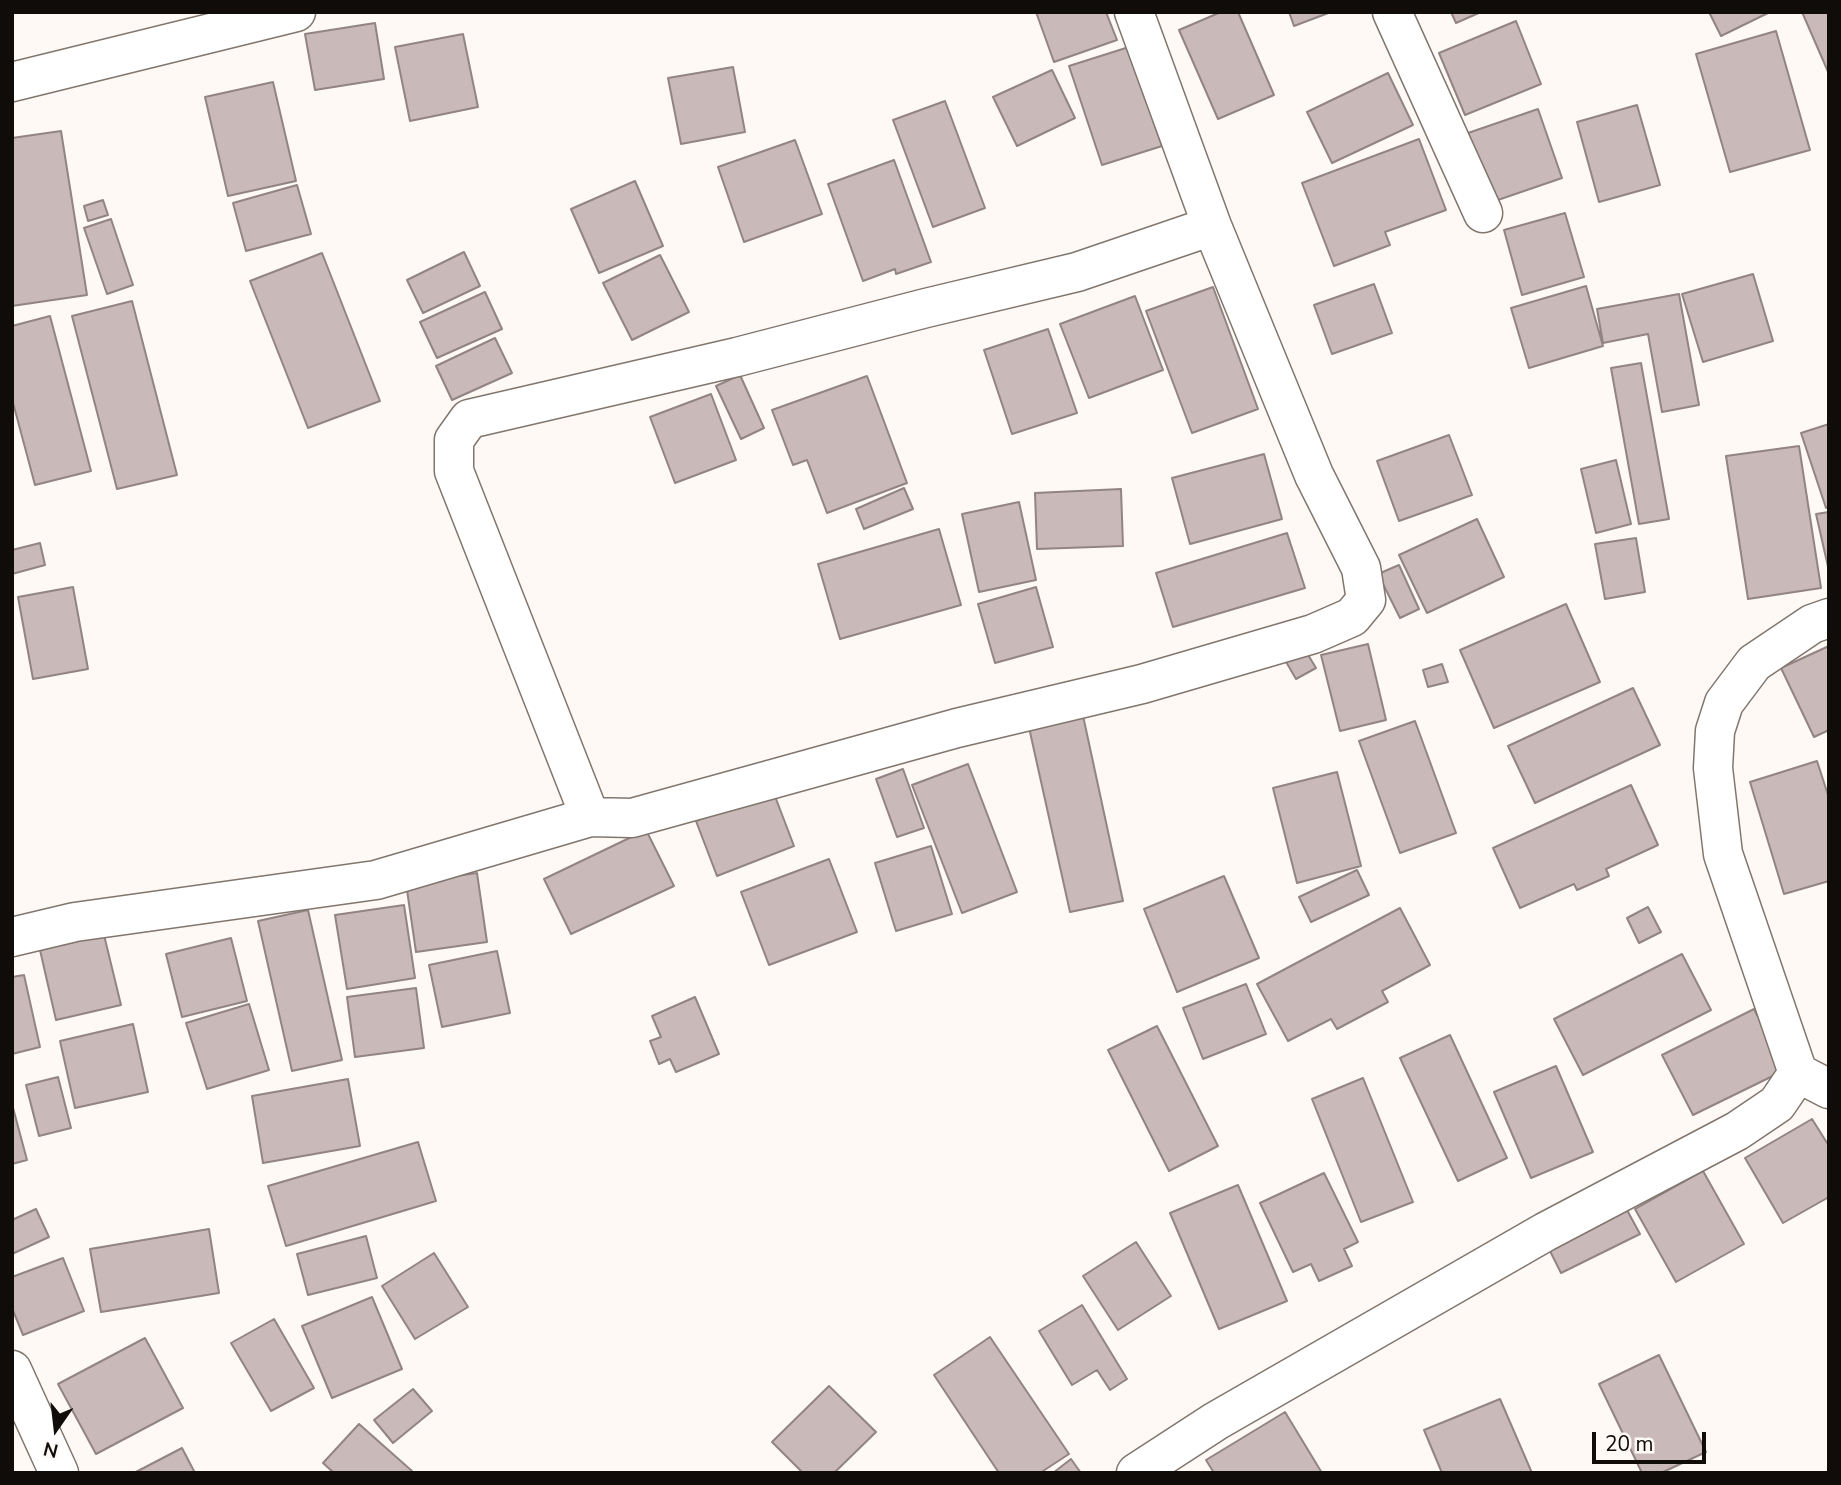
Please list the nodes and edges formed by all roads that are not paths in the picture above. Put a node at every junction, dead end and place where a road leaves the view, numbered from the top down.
1 (296, 12) edge
2 (1133, 12) edge
3 (1392, 12) edge
4 (12, 82) edge
5 (1483, 213) dead end
6 (1212, 226) junction
7 (1829, 618) edge
8 (590, 817) junction
9 (12, 937) edge
10 (1813, 1081) edge
11 (12, 1370) edge
12 (59, 1473) edge
13 (1136, 1473) edge

1 - 4 street
2 - 6 street
3 - 5 street
6 - 8 street
6 - 8 street
7 - 10 street
8 - 9 street
10 - 13 street
11 - 12 street

